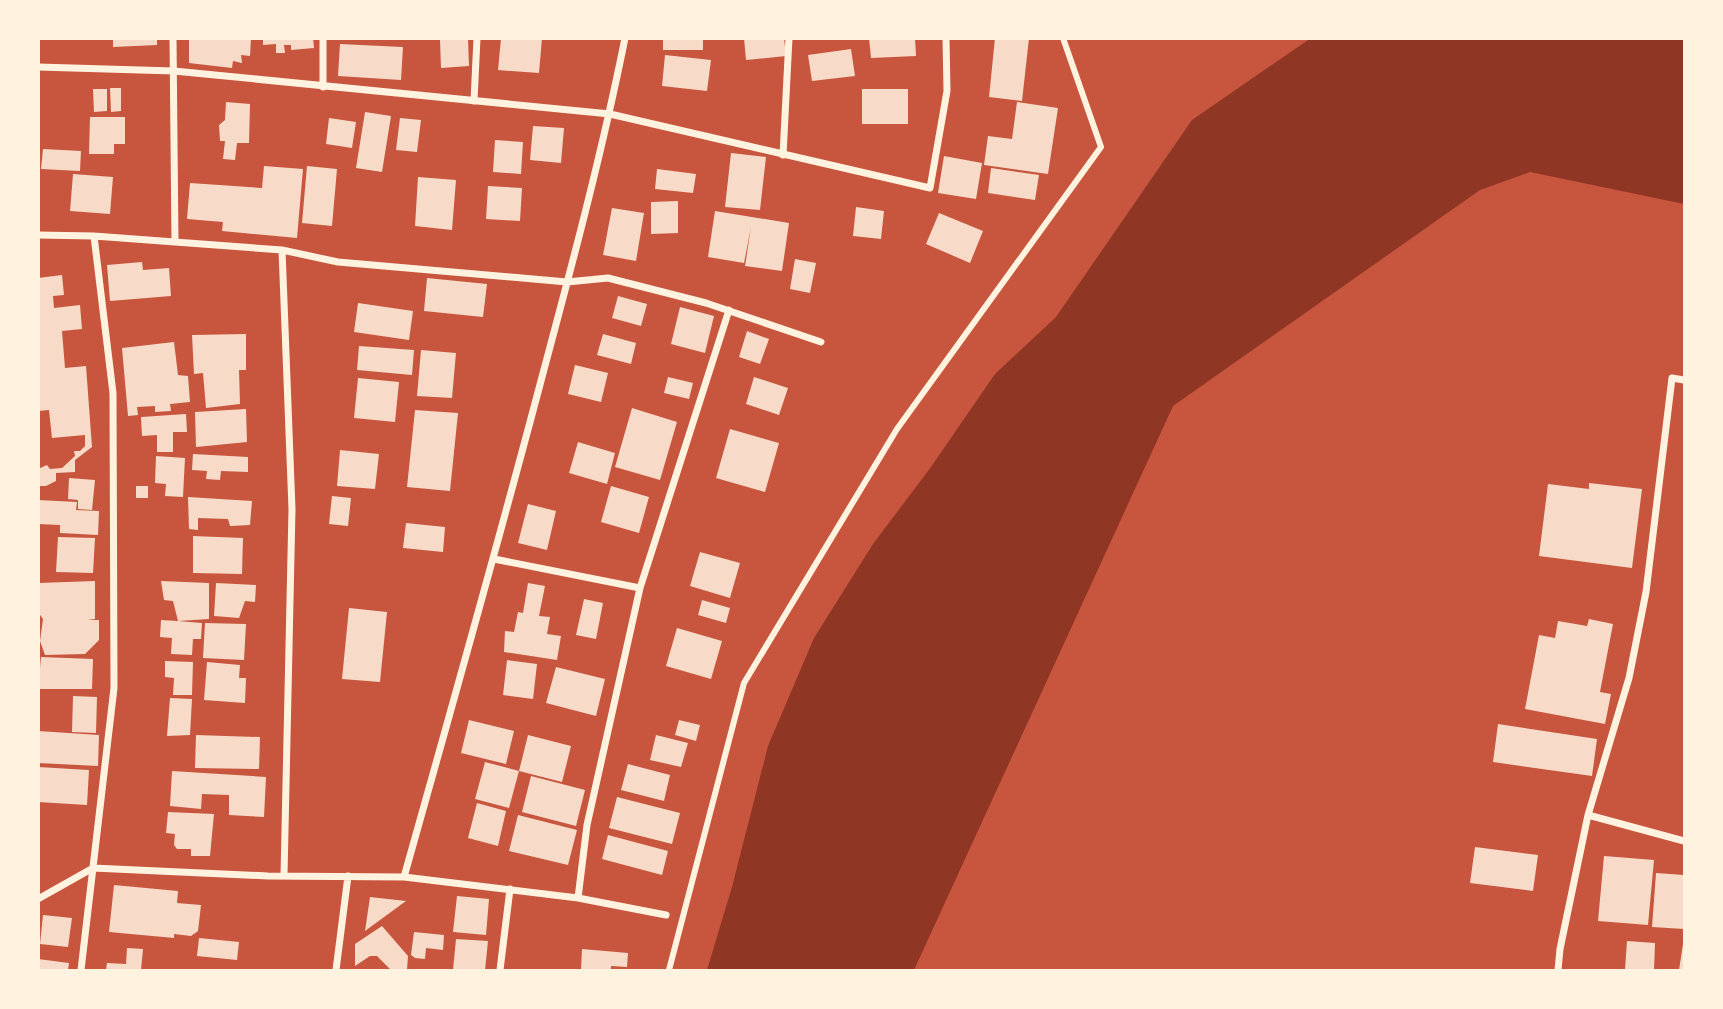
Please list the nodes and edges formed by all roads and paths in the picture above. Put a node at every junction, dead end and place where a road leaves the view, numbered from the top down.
1 (173, 38) edge
2 (323, 38) edge
3 (477, 38) edge
4 (625, 38) edge
5 (789, 38) edge
6 (946, 38) edge
7 (1063, 38) edge
8 (38, 67) edge
9 (174, 71) junction
10 (323, 87) junction
11 (474, 101) junction
12 (610, 114) junction
13 (783, 155) junction
14 (38, 235) edge
15 (94, 236) junction
16 (175, 242) junction
17 (282, 250) junction
18 (567, 282) junction
19 (729, 310) junction
20 (821, 342) dead end
21 (1685, 380) edge
22 (494, 559) junction
23 (640, 589) junction
24 (1588, 815) junction
25 (1685, 841) edge
26 (93, 868) junction
27 (284, 876) junction
28 (348, 876) junction
29 (404, 877) junction
30 (510, 889) junction
31 (578, 898) junction
32 (38, 899) edge
33 (666, 915) dead end
34 (81, 971) edge
35 (336, 971) edge
36 (500, 971) edge
37 (669, 971) edge
38 (1558, 971) edge

1 - 9 street
2 - 10 street
3 - 11 street
4 - 12 street
5 - 13 street
6 - 13 street
7 - 37 street
8 - 9 street
9 - 10 street
9 - 16 street
10 - 11 street
11 - 12 street
12 - 13 street
12 - 18 street
14 - 15 street
15 - 16 street
15 - 26 street
16 - 17 street
17 - 18 street
17 - 27 street
18 - 19 street
18 - 22 street
19 - 20 street
19 - 23 street
21 - 24 street
22 - 23 street
22 - 29 street
23 - 31 street
24 - 25 street
24 - 38 street
26 - 27 street
26 - 32 street
26 - 34 street
27 - 28 street
28 - 29 street
28 - 35 street
29 - 30 street
30 - 31 street
30 - 36 street
31 - 33 street

